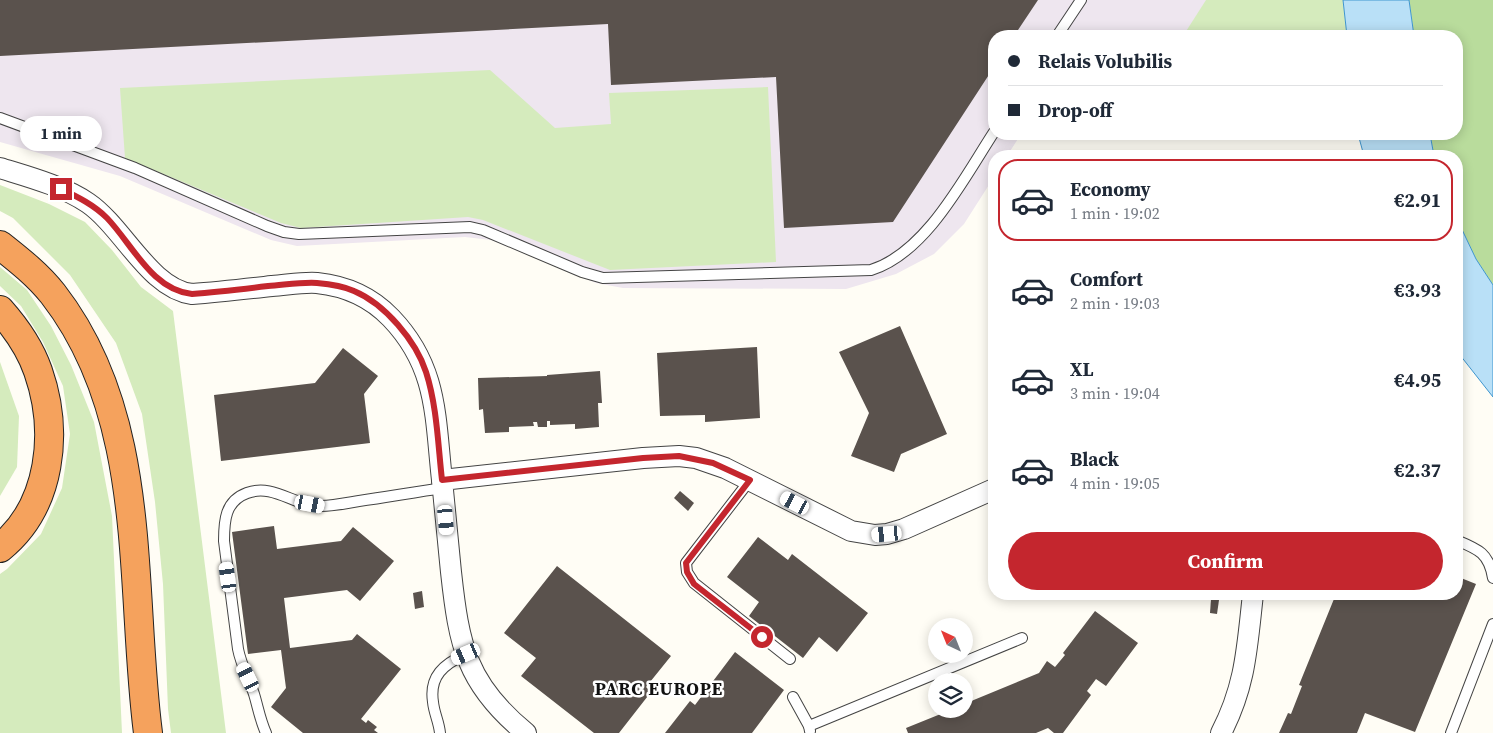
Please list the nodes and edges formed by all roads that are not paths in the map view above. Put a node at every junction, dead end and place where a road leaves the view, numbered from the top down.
1 (1081, 0) edge
2 (1061, 30) edge
3 (0, 118) edge
4 (989, 140) edge
5 (0, 168) edge
6 (0, 245) edge
7 (0, 310) edge
8 (750, 480) junction
9 (443, 484) junction
10 (988, 493) edge
11 (1463, 543) edge
12 (0, 548) edge
13 (1493, 578) edge
14 (1252, 600) edge
15 (1493, 624) edge
16 (1022, 638) dead end
17 (466, 654) junction
18 (790, 659) dead end
19 (793, 697) dead end
20 (810, 730) edge
21 (148, 733) edge
22 (266, 733) edge
23 (440, 733) edge
24 (526, 733) edge
25 (1221, 733) edge
26 (1451, 733) edge

1 - 2 lane
3 - 4 lane
5 - 9 street
6 - 21 highway
7 - 12 highway
8 - 9 street
8 - 10 street
8 - 18 lane
9 - 17 street
9 - 22 lane
11 - 13 lane
14 - 25 street
15 - 26 lane
16 - 20 lane
17 - 23 lane
17 - 24 street
19 - 20 lane

